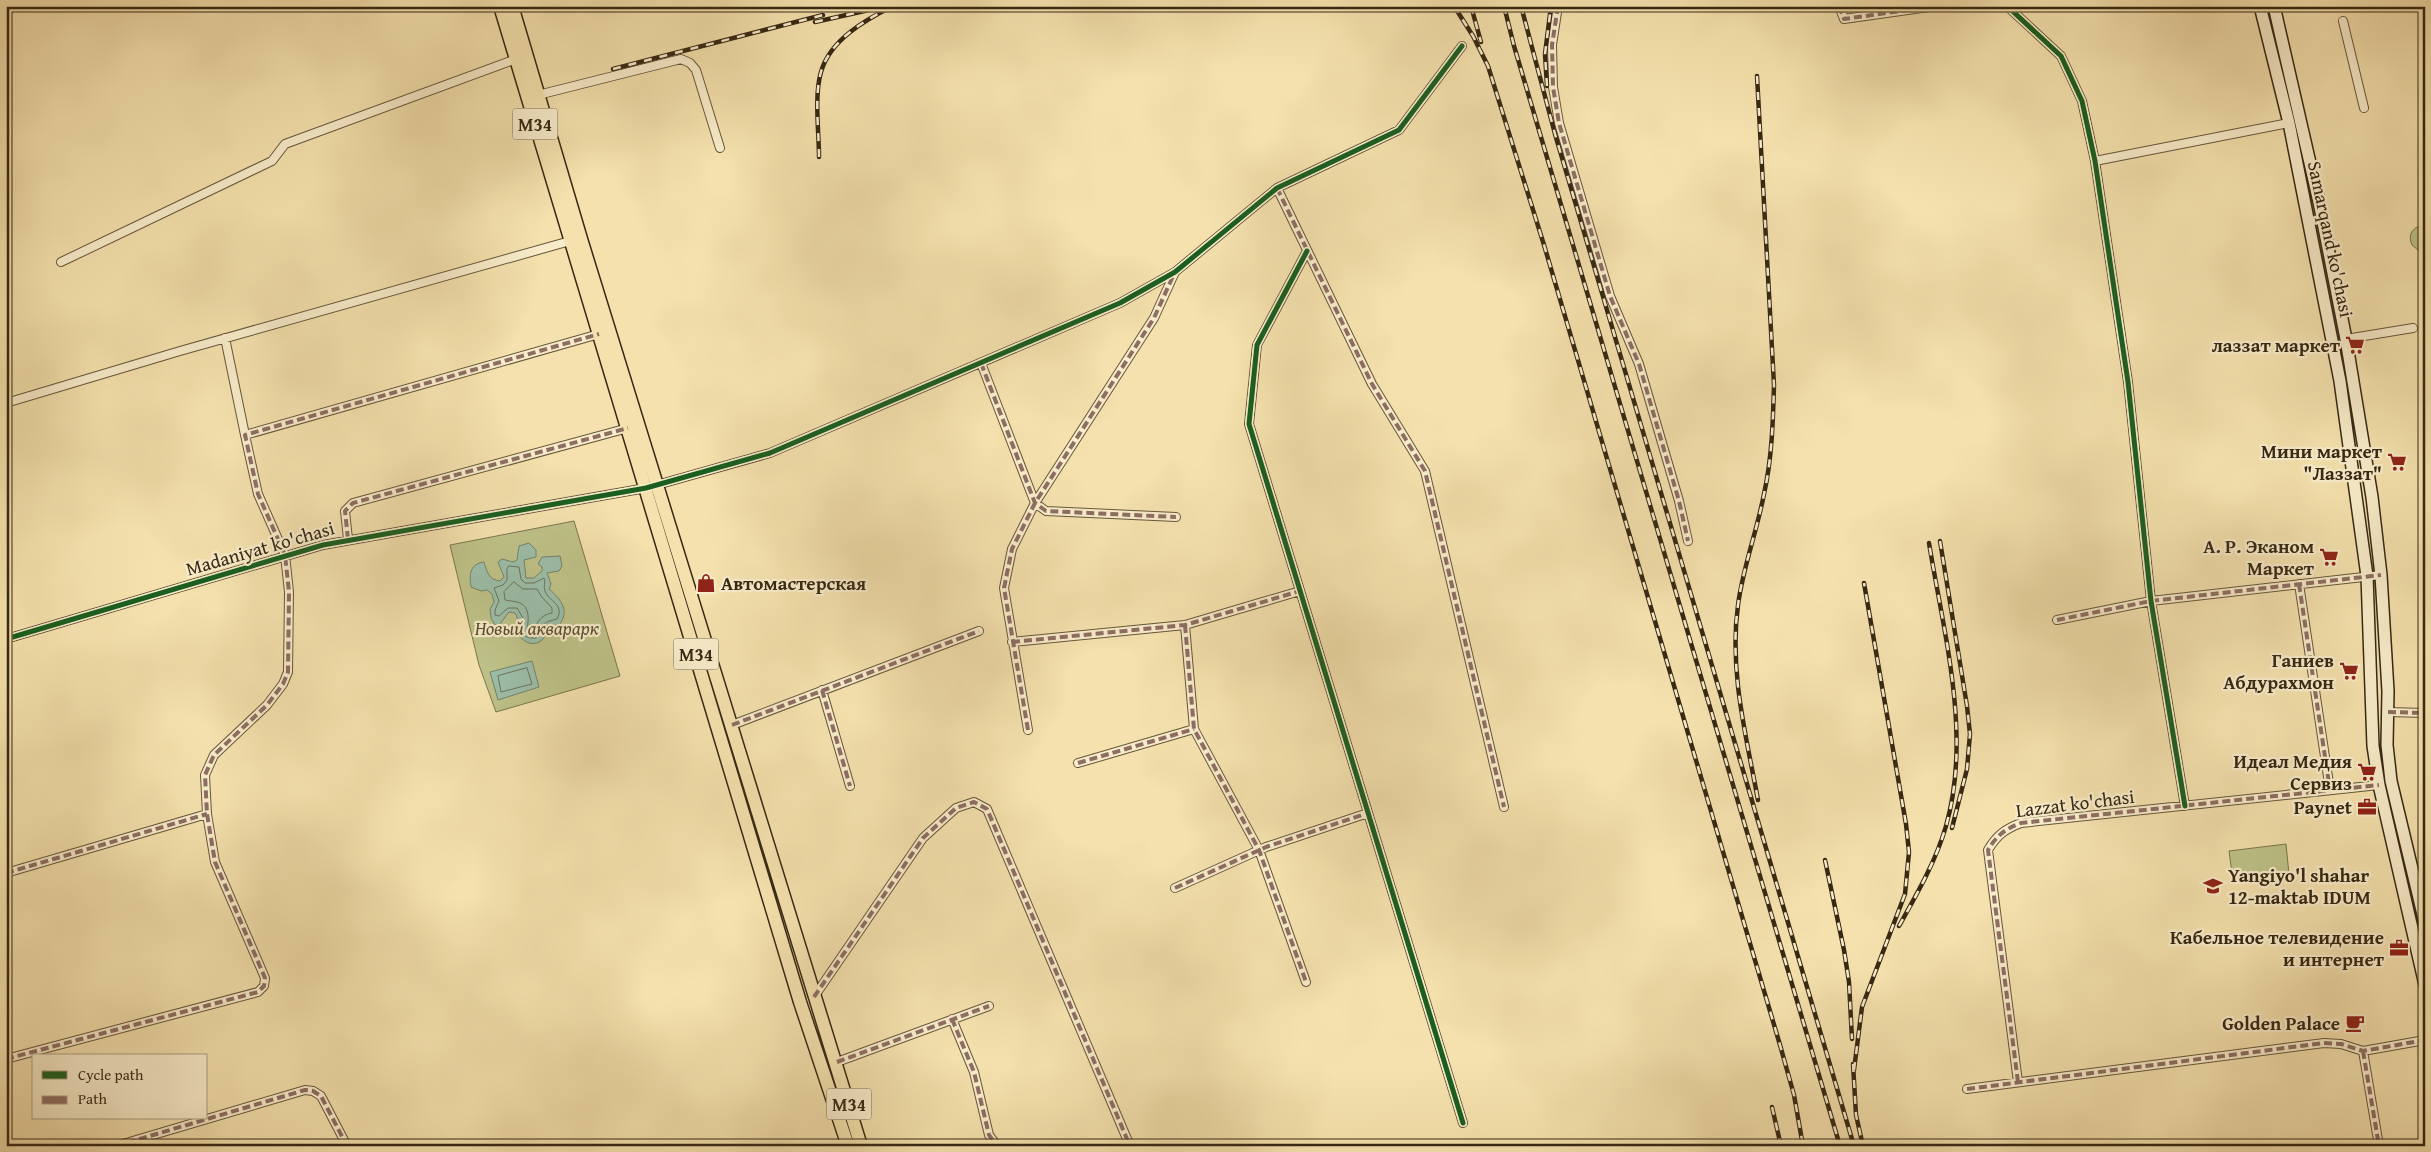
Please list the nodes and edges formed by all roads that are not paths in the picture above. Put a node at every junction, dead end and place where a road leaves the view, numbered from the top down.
1 (500, 6) edge
2 (512, 6) edge
3 (1558, 6) edge
4 (1839, 6) edge
5 (1936, 6) edge
6 (2007, 6) edge
7 (2260, 6) edge
8 (2274, 6) edge
9 (2343, 21) dead end
10 (1462, 46) dead end
11 (516, 59) junction
12 (538, 95) junction
13 (2364, 108) dead end
14 (2301, 120) junction
15 (2289, 123) junction
16 (720, 148) dead end
17 (2095, 161) junction
18 (1277, 188) junction
19 (570, 241) junction
20 (1307, 251) junction
21 (61, 262) dead end
22 (1175, 272) junction
23 (2413, 328) dead end
24 (598, 334) junction
25 (225, 338) junction
26 (2346, 339) junction
27 (981, 363) junction
28 (6, 404) edge
29 (628, 428) junction
30 (245, 435) junction
31 (652, 487) junction
32 (1035, 503) junction
33 (1176, 517) dead end
34 (348, 539) junction
35 (1688, 541) dead end
36 (286, 555) junction
37 (2381, 575) junction
38 (2367, 576) junction
39 (2299, 584) junction
40 (1300, 591) junction
41 (2151, 601) junction
42 (2057, 620) dead end
43 (1185, 624) junction
44 (979, 631) dead end
45 (6, 639) edge
46 (1012, 642) junction
47 (822, 690) junction
48 (2388, 712) junction
49 (2425, 713) edge
50 (732, 724) junction
51 (1194, 729) junction
52 (1028, 730) dead end
53 (1078, 763) dead end
54 (2379, 785) junction
55 (850, 786) dead end
56 (2330, 790) junction
57 (2185, 806) junction
58 (1504, 807) dead end
59 (1368, 813) junction
60 (207, 814) junction
61 (1259, 850) junction
62 (6, 873) edge
63 (1175, 888) dead end
64 (2425, 924) edge
65 (1306, 982) dead end
66 (2425, 985) edge
67 (814, 997) junction
68 (988, 1006) dead end
69 (952, 1019) junction
70 (2425, 1040) edge
71 (2364, 1051) junction
72 (6, 1059) edge
73 (837, 1062) junction
74 (2018, 1082) junction
75 (1967, 1089) dead end
76 (208, 1119) edge
77 (204, 1120) edge
78 (1463, 1123) dead end
79 (116, 1146) edge
80 (348, 1146) edge
81 (848, 1146) edge
82 (861, 1146) edge
83 (997, 1146) edge
84 (1130, 1146) edge
85 (2379, 1146) edge

1 - 11 main road, M34
2 - 12 main road, M34
3 - 35 street
4 - 5 street
6 - 17 street
7 - 15 main road, Samarqand ko'chasi
8 - 14 main road, Samarqand ko'chasi
9 - 13 street
10 - 18 street, Madaniyat ko'chasi
11 - 19 main road, M34
11 - 21 street
12 - 16 street
12 - 31 main road, M34
14 - 15 main road
14 - 26 main road, Samarqand ko'chasi
15 - 17 street
15 - 38 main road, Samarqand ko'chasi
17 - 41 street
18 - 20 street
18 - 22 street, Madaniyat ko'chasi
19 - 24 main road, M34
19 - 25 street
20 - 40 street
20 - 58 street
22 - 27 street, Madaniyat ko'chasi
22 - 32 street
23 - 26 street
24 - 29 main road, M34
24 - 30 street
25 - 28 street
25 - 30 street
26 - 37 main road, Samarqand ko'chasi
27 - 31 street, Madaniyat ko'chasi
27 - 32 street
29 - 31 main road, M34
29 - 34 street
30 - 36 street
31 - 34 street, Madaniyat ko'chasi
31 - 50 main road, M34
31 - 81 main road, M34
32 - 33 street
32 - 46 street
34 - 36 street, Madaniyat ko'chasi
36 - 45 street, Madaniyat ko'chasi
36 - 60 street
37 - 38 street
37 - 48 main road, Samarqand ko'chasi
38 - 39 street
38 - 54 main road, Samarqand ko'chasi
39 - 41 street
39 - 56 street
40 - 43 street
40 - 59 street
41 - 42 street
41 - 57 street
43 - 46 street
43 - 51 street
44 - 47 street
46 - 52 street
47 - 50 street
47 - 55 street
48 - 49 street
48 - 64 main road, Samarqand ko'chasi
50 - 67 main road, M34
51 - 53 street
51 - 61 street
54 - 56 street, Lazzat ko'chasi
54 - 66 main road, Samarqand ko'chasi
56 - 57 street, Lazzat ko'chasi
57 - 74 street, Lazzat ko'chasi
59 - 61 street
59 - 78 street
60 - 62 street
60 - 72 street
61 - 63 street
61 - 65 street
67 - 73 main road, M34
67 - 84 street
68 - 69 street
69 - 73 street
69 - 83 street
70 - 71 street
71 - 74 street
71 - 85 street
73 - 82 main road, M34
74 - 75 street
76 - 80 street
77 - 79 street

